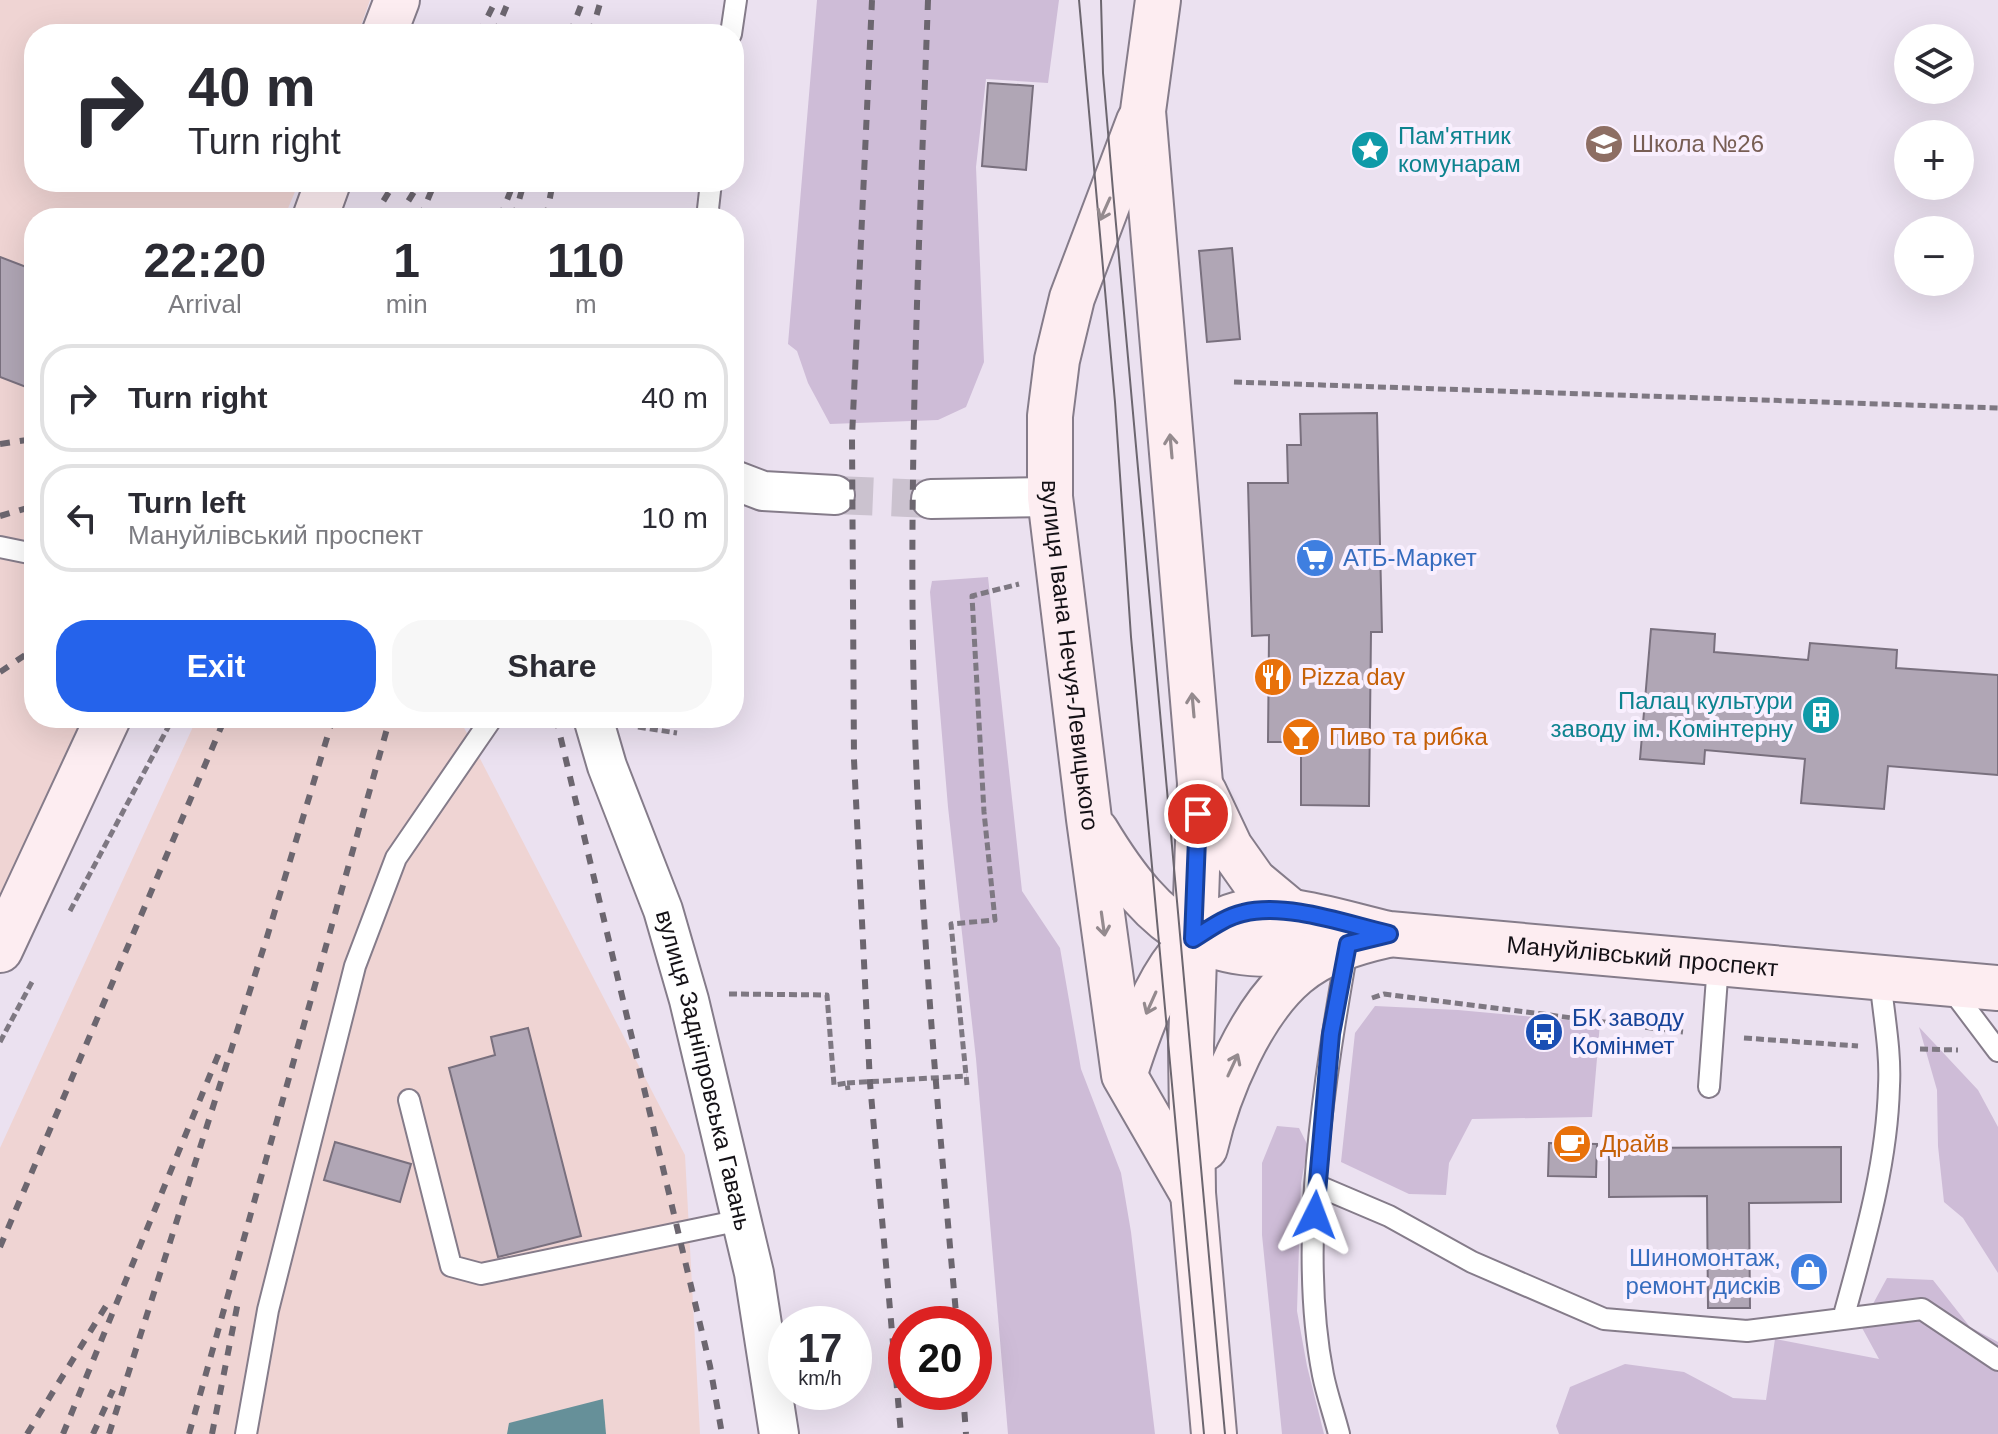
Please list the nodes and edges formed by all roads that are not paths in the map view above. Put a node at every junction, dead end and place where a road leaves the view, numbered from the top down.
1 (397, 0) edge
2 (736, 0) edge
3 (1158, 0) edge
4 (388, 24) edge
5 (732, 24) edge
6 (1143, 111) junction
7 (744, 484) edge
8 (835, 495) tunnel mouth
9 (1050, 497) junction
10 (931, 499) tunnel mouth
11 (0, 547) edge
12 (24, 552) edge
13 (103, 728) edge
14 (485, 728) edge
15 (596, 728) edge
16 (1200, 783) junction
17 (1089, 819) junction
18 (1290, 911) junction
19 (1193, 939) junction
20 (1368, 939) junction
21 (0, 950) edge
22 (1718, 964) junction
23 (1880, 976) junction
24 (1946, 983) junction
25 (1998, 988) edge
26 (1998, 1051) edge
27 (1124, 1075) junction
28 (1709, 1087) dead end
29 (409, 1100) dead end
30 (1316, 1185) junction
31 (1193, 1193) junction
32 (741, 1220) junction
33 (1843, 1319) junction
34 (1998, 1360) edge
35 (246, 1434) edge
36 (779, 1434) edge
37 (1214, 1434) edge
38 (1339, 1434) edge

1 - 4 main road
2 - 5 lane
3 - 6 main road, вулиця Івана Нечуя-Левицького
6 -> 9 main road, вулиця Івана Нечуя-Левицького
16 -> 6 main road, вулиця Івана Нечуя-Левицького
7 - 8 street
9 - 10 street
9 - 17 main road, вулиця Івана Нечуя-Левицького
11 - 12 lane
13 - 21 main road
14 - 35 lane
15 - 32 street, вулиця Задніпровська Гавань
16 - 18 main road
16 - 19 main road, вулиця Івана Нечуя-Левицького
17 - 19 main road
17 -> 27 main road, вулиця Івана Нечуя-Левицького
18 - 19 main road
18 - 20 main road, Мануйлівський проспект
19 - 20 main road
19 -> 27 main road
19 - 31 main road, вулиця Івана Нечуя-Левицького
20 - 22 main road, Мануйлівський проспект
20 - 30 lane
31 -> 20 main road
22 - 23 main road, Мануйлівський проспект
22 - 28 lane
23 - 24 main road, Мануйлівський проспект
23 - 33 lane
24 - 25 main road, Мануйлівський проспект
24 - 26 lane
27 - 31 main road, вулиця Івана Нечуя-Левицького
29 - 32 lane
30 - 33 lane
30 - 38 lane
31 - 37 main road, вулиця Івана Нечуя-Левицького
32 - 36 street, вулиця Задніпровська Гавань
33 - 34 lane

